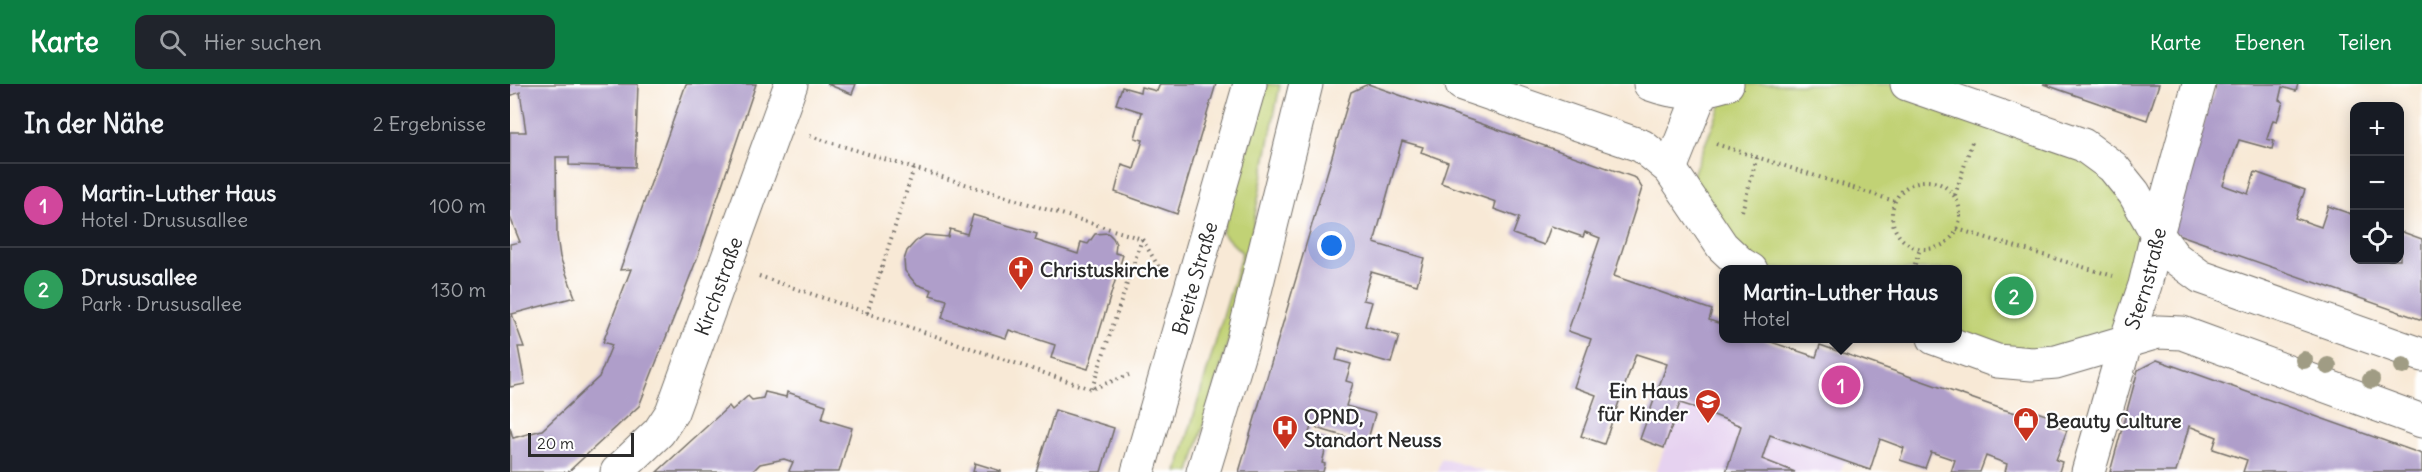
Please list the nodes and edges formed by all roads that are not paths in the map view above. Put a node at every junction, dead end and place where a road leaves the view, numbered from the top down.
1 (791, 84) edge
2 (1250, 84) edge
3 (1306, 84) edge
4 (1462, 84) edge
5 (1650, 84) edge
6 (1906, 84) edge
7 (2199, 84) edge
8 (1714, 88) edge
9 (1670, 169) junction
10 (2157, 234) junction
11 (1745, 265) edge
12 (2126, 341) junction
13 (1945, 343) edge
14 (2422, 356) edge
15 (2422, 421) edge
16 (617, 472) edge
17 (1138, 472) edge
18 (1203, 472) edge
19 (2088, 472) edge

1 - 16 street, Kirchstraße
2 - 17 street, Breite Straße
3 - 18 street
4 - 9 street
5 - 8 street
6 - 10 street
7 - 10 street, Sternstraße
8 - 9 street
9 - 11 street
10 - 12 street, Sternstraße
10 - 14 street
12 - 13 street
12 - 15 street
12 - 19 street, Sternstraße

